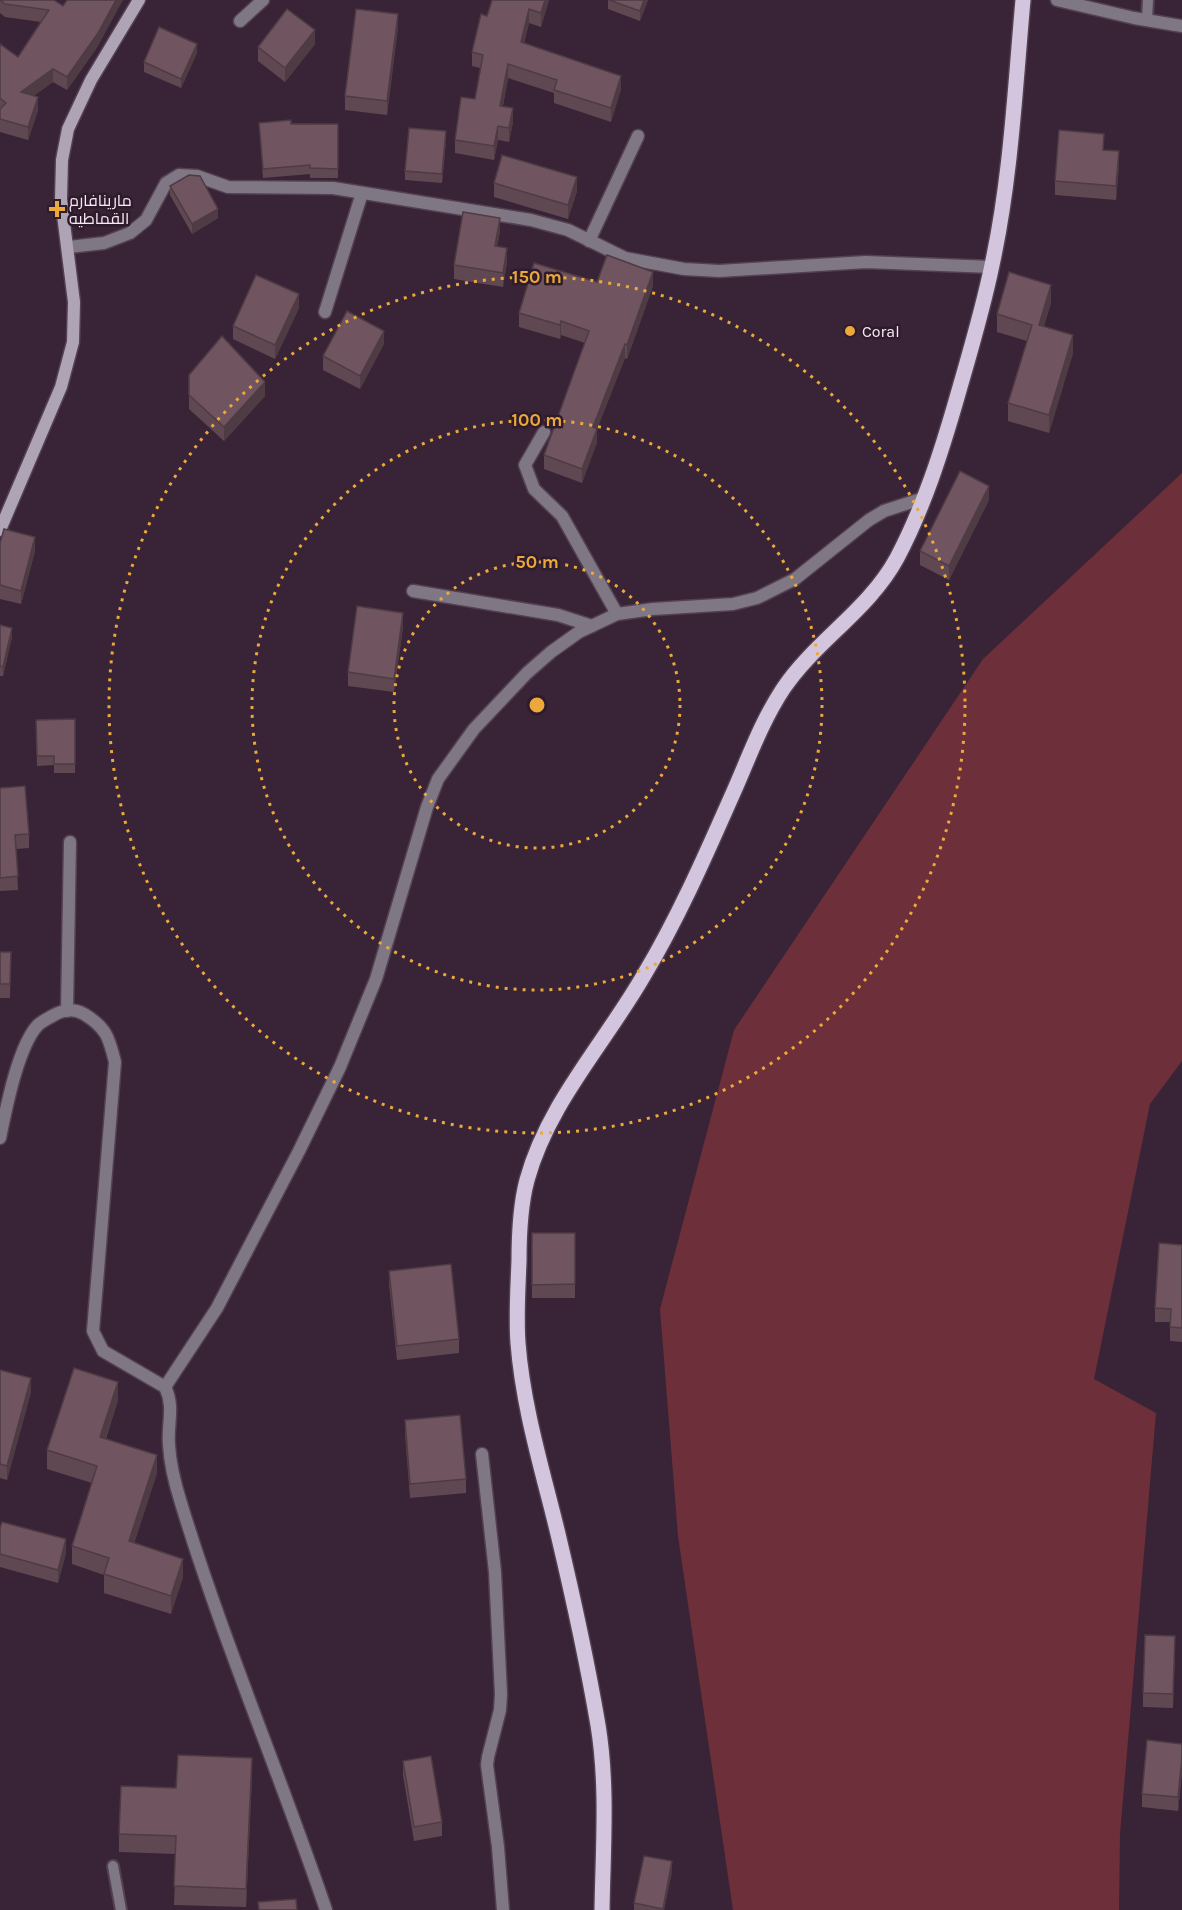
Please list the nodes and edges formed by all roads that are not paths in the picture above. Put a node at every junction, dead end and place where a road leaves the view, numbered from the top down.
1 (139, 0) edge
2 (263, 0) edge
3 (1023, 0) edge
4 (1057, 0) edge
5 (1148, 0) edge
6 (1147, 20) junction
7 (240, 21) dead end
8 (1182, 26) edge
9 (638, 136) dead end
10 (362, 193) junction
11 (589, 241) junction
12 (69, 247) junction
13 (992, 267) junction
14 (325, 312) dead end
15 (544, 432) dead end
16 (924, 498) junction
17 (0, 530) edge
18 (413, 591) dead end
19 (617, 614) junction
20 (592, 626) junction
21 (70, 842) dead end
22 (67, 1011) junction
23 (0, 1138) edge
24 (165, 1387) junction
25 (482, 1454) dead end
26 (113, 1866) dead end
27 (121, 1910) edge
28 (326, 1910) edge
29 (503, 1910) edge
30 (602, 1910) edge

1 - 12 main road
2 - 7 street
3 - 13 main road
4 - 6 street
5 - 6 lane
6 - 8 street
9 - 11 street
10 - 11 street
10 - 12 street
10 - 14 street
11 - 13 street
12 - 17 main road
13 - 16 main road
15 - 19 street
16 - 19 street
16 - 30 main road
18 - 20 street
19 - 20 street
20 - 24 street
21 - 22 street
22 - 23 street
22 - 24 street
24 - 28 street
25 - 29 street
26 - 27 lane

